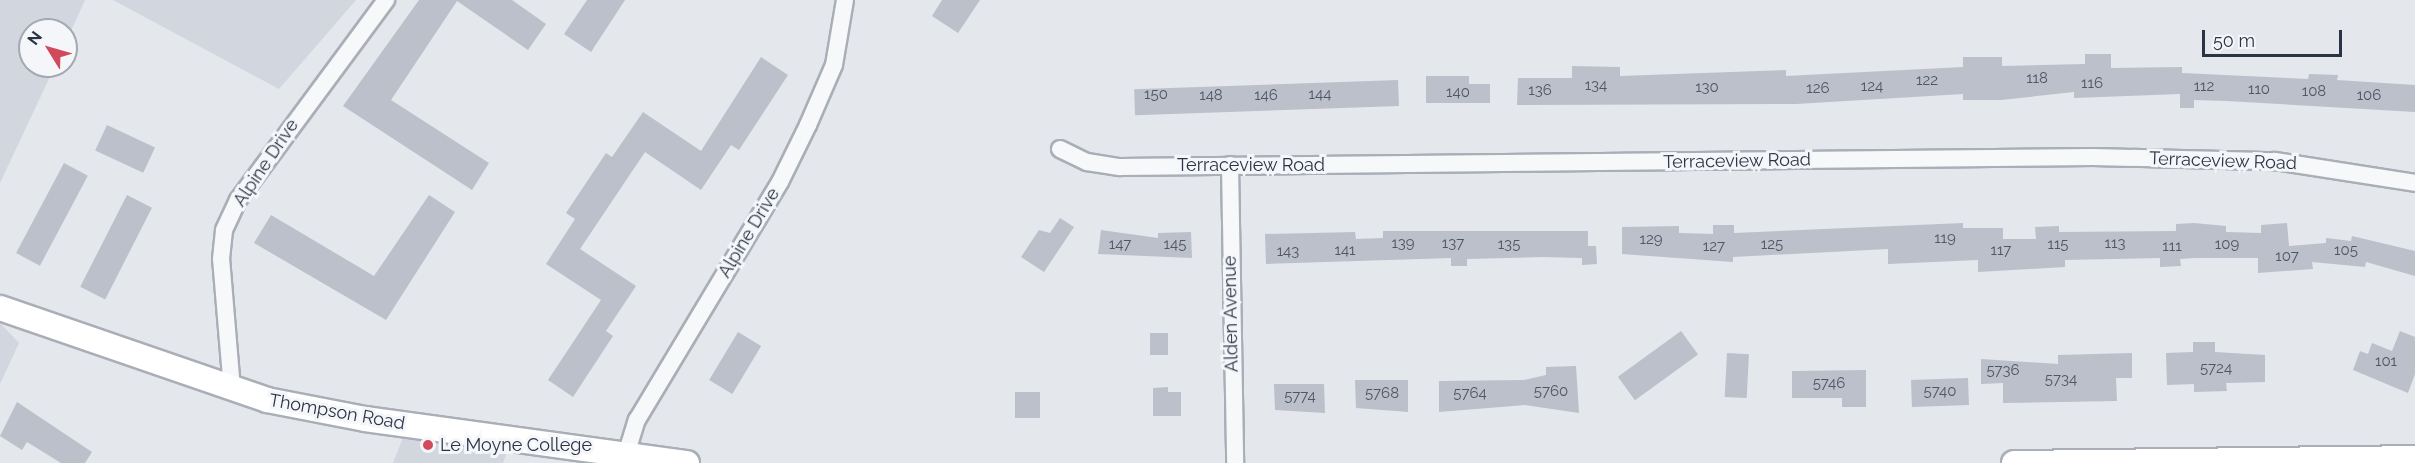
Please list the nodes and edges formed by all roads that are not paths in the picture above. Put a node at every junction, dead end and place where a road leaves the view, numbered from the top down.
1 (386, 0) edge
2 (845, 0) edge
3 (1060, 149) dead end
4 (1230, 165) junction
5 (2415, 183) edge
6 (0, 308) edge
7 (232, 389) junction
8 (626, 455) junction
9 (2415, 458) edge
10 (687, 463) edge
11 (1235, 463) edge
12 (2014, 463) edge

1 - 7 street, Alpine Drive
2 - 8 street, Alpine Drive
3 - 4 street, Terraceview Road
4 - 5 street, Terraceview Road
4 - 11 street, Alden Avenue
6 - 7 street, Thompson Road
7 - 8 street, Thompson Road
8 - 10 street, Thompson Road
9 - 12 street

